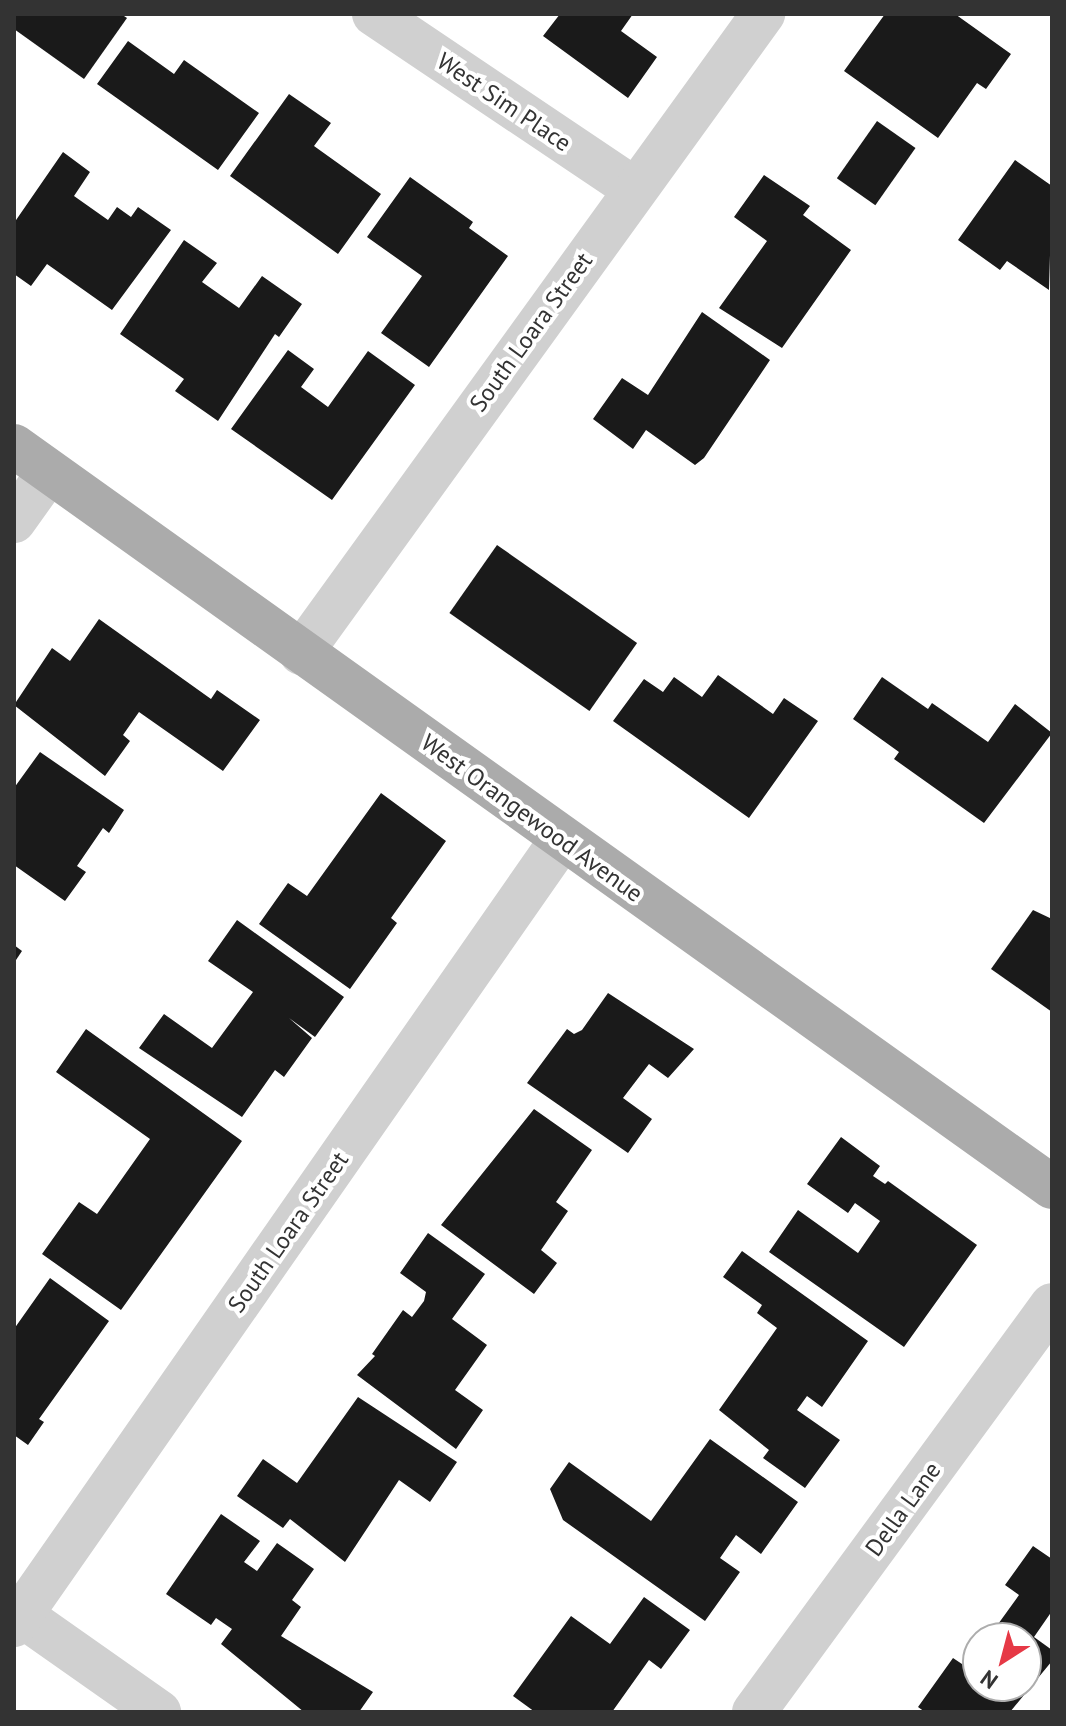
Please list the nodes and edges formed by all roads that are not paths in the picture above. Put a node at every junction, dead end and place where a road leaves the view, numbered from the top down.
1 (374, 14) edge
2 (763, 14) edge
3 (634, 189) junction
4 (14, 446) edge
5 (49, 472) junction
6 (14, 521) edge
7 (301, 653) junction
8 (562, 839) junction
9 (1052, 1187) edge
10 (1052, 1305) edge
11 (18, 1620) edge
12 (159, 1712) edge
13 (754, 1712) edge

1 - 3 street, West Sim Place
2 - 3 street, South Loara Street
3 - 7 street, South Loara Street
4 - 5 main road, West Orangewood Avenue
5 - 6 street
5 - 7 main road, West Orangewood Avenue
7 - 8 main road, West Orangewood Avenue
8 - 9 main road, West Orangewood Avenue
8 - 11 street, South Loara Street
10 - 13 street, Della Lane
11 - 12 street

